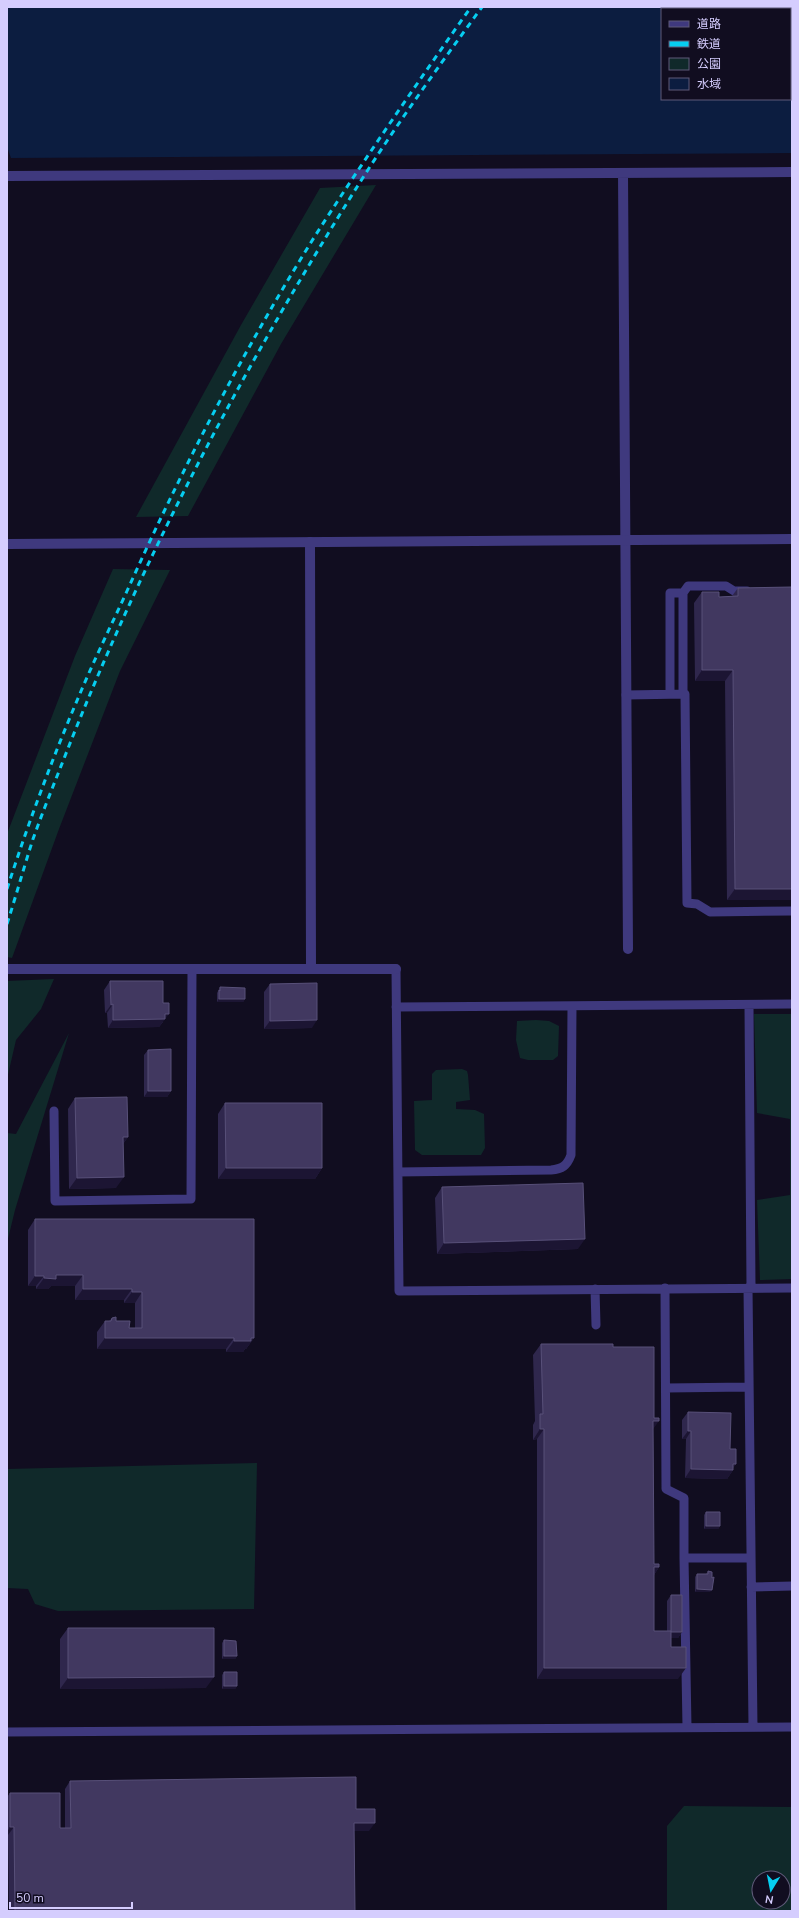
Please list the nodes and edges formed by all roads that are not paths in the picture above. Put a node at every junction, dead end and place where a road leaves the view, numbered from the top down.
1 (792, 172) edge
2 (623, 173) junction
3 (7, 176) edge
4 (792, 539) edge
5 (624, 540) junction
6 (310, 542) junction
7 (7, 544) edge
8 (757, 591) edge
9 (683, 593) junction
10 (670, 694) junction
11 (683, 694) junction
12 (626, 696) junction
13 (792, 911) edge
14 (628, 949) dead end
15 (7, 969) edge
16 (192, 969) junction
17 (311, 969) junction
18 (396, 969) joint
19 (749, 1004) junction
20 (792, 1004) edge
21 (572, 1006) junction
22 (396, 1007) junction
23 (54, 1111) dead end
24 (398, 1172) junction
25 (665, 1288) junction
26 (750, 1288) junction
27 (792, 1288) edge
28 (595, 1289) junction
29 (596, 1325) dead end
30 (749, 1387) junction
31 (666, 1388) junction
32 (684, 1558) junction
33 (751, 1558) junction
34 (792, 1586) edge
35 (751, 1587) junction
36 (687, 1727) junction
37 (753, 1727) junction
38 (792, 1727) edge
39 (7, 1732) edge

1 - 2 street
2 - 3 street
2 - 5 street
4 - 5 street
5 - 6 street
5 - 12 street
6 - 7 street
6 - 17 street
8 - 9 lane
9 - 10 lane
9 - 11 lane
10 - 11 lane
10 - 12 lane
11 - 13 lane
12 - 14 street
15 - 16 street
16 - 17 street
16 - 23 lane
17 - 18 street
18 - 22 lane
19 - 20 lane
19 - 21 lane
19 - 26 lane
21 - 22 lane
21 - 24 lane
22 - 24 lane
24 - 28 lane
25 - 26 lane
25 - 28 lane
25 - 31 lane
26 - 27 lane
26 - 30 lane
28 - 29 lane
30 - 31 lane
30 - 33 lane
31 - 32 lane
32 - 33 lane
32 - 36 lane
33 - 35 lane
34 - 35 lane
35 - 37 lane
36 - 37 lane
36 - 39 lane
37 - 38 lane

